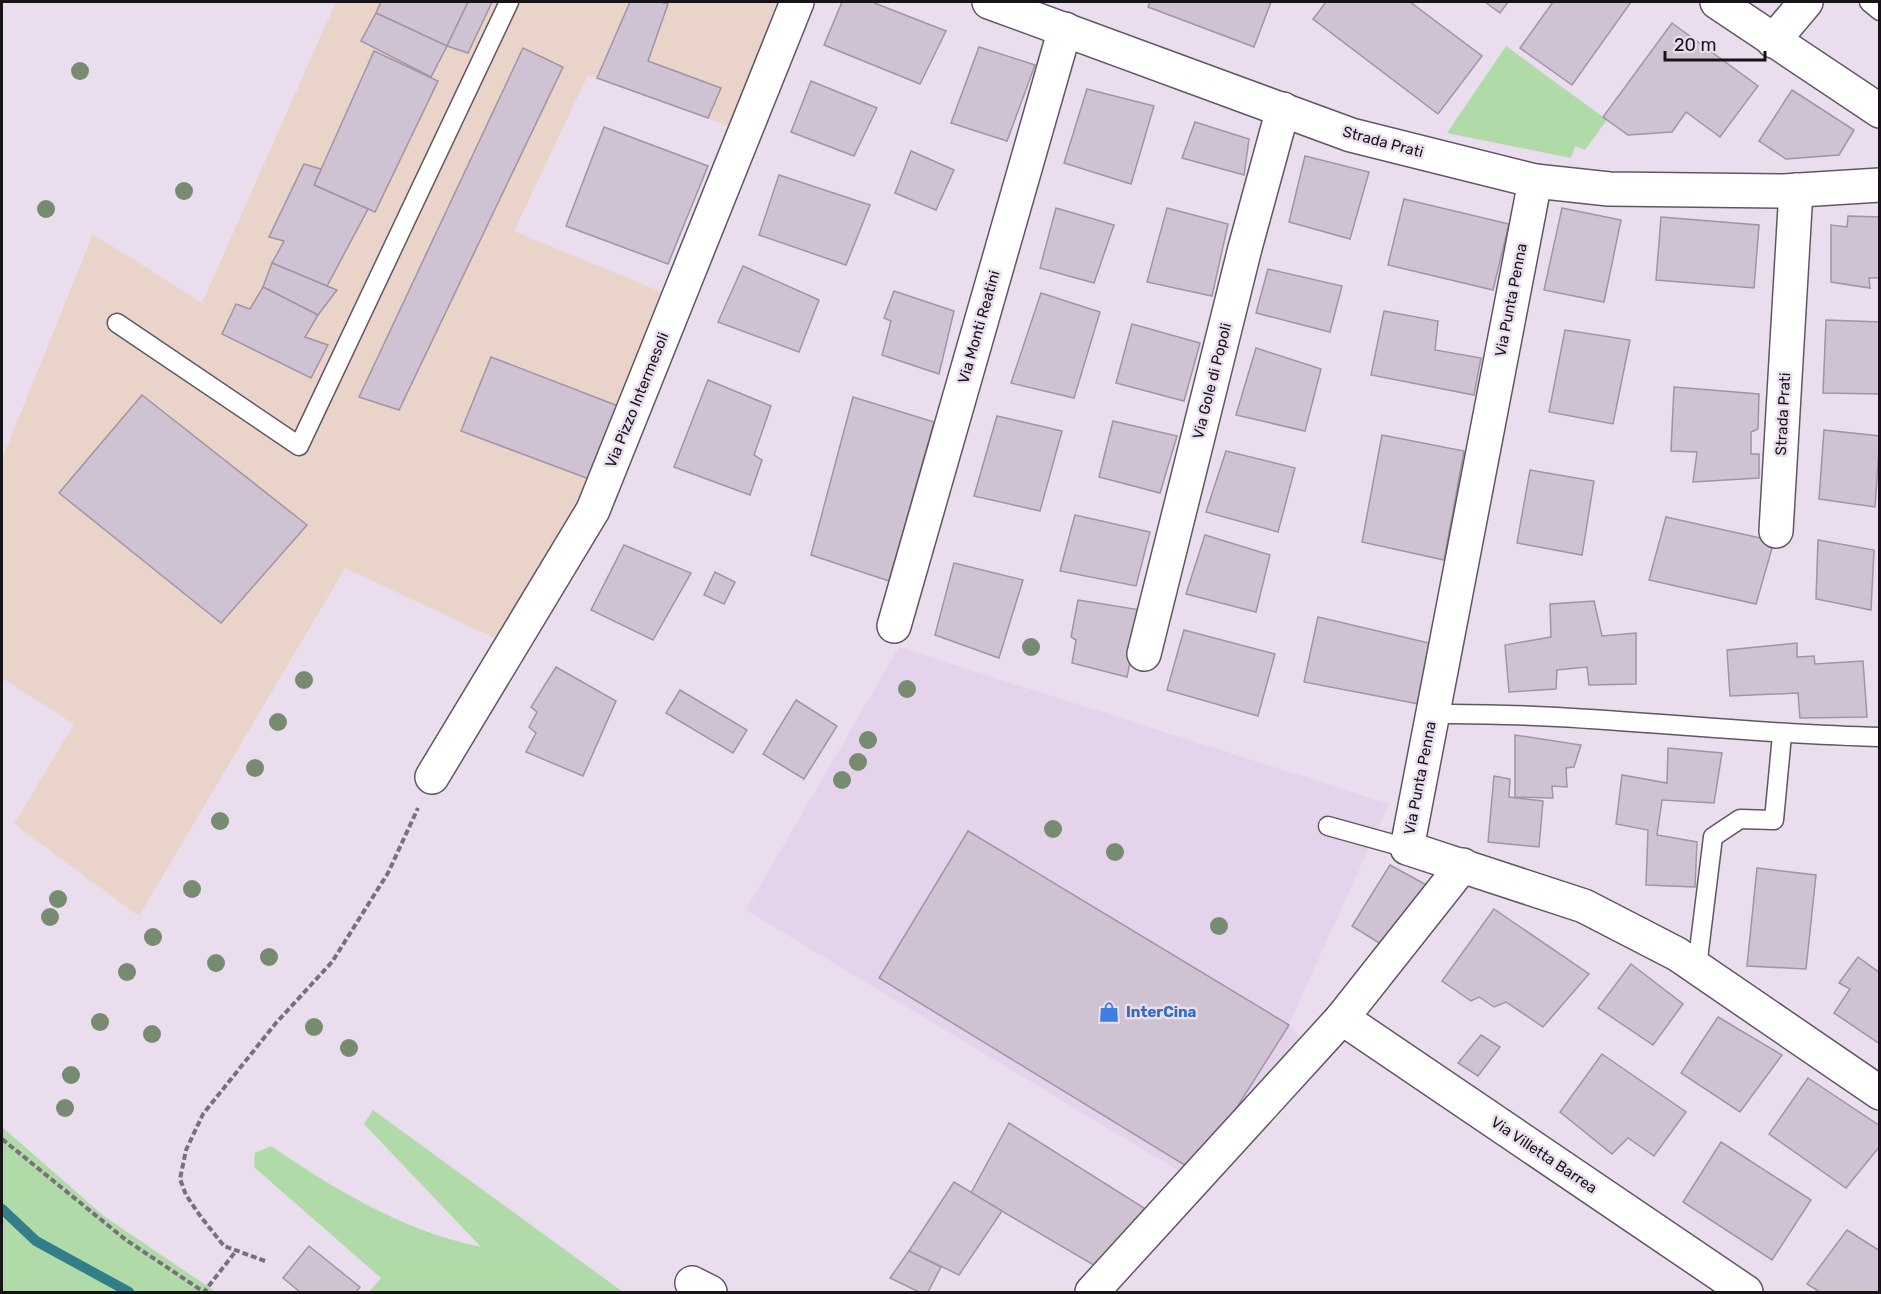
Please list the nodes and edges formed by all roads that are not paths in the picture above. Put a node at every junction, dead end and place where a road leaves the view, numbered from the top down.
1 (509, 2) edge
2 (797, 2) edge
3 (989, 2) edge
4 (1718, 2) edge
5 (1806, 2) edge
6 (1869, 2) edge
7 (1880, 11) edge
8 (1065, 29) junction
9 (1773, 41) junction
10 (1283, 109) junction
11 (1880, 111) edge
12 (1535, 180) junction
13 (1880, 185) edge
14 (1796, 190) junction
15 (117, 323) dead end
16 (1776, 531) dead end
17 (894, 626) dead end
18 (1144, 654) dead end
19 (1432, 714) junction
20 (1782, 735) junction
21 (1880, 737) edge
22 (432, 777) road end
23 (1328, 826) dead end
24 (1407, 848) junction
25 (1463, 865) junction
26 (1697, 967) junction
27 (1342, 1018) junction
28 (1880, 1093) edge
29 (1092, 1293) edge
30 (1746, 1293) edge

1 - 15 lane
2 - 22 street, Via Pizzo Intermesoli
3 - 8 street, Strada Prati
4 - 9 street
5 - 9 street
6 - 7 lane
8 - 10 street, Strada Prati
8 - 17 street, Via Monti Reatini
9 - 11 street
10 - 12 street, Strada Prati
10 - 18 street, Via Gole di Popoli
12 - 14 street, Strada Prati
12 - 19 street, Via Punta Penna
13 - 14 street, Strada Prati
14 - 16 street, Strada Prati
19 - 20 lane
19 - 24 street, Via Punta Penna
20 - 21 lane
20 - 26 lane
23 - 24 lane
24 - 25 street, Via Punta Penna
25 - 26 street, Via Punta Penna
25 - 27 street
26 - 28 street, Via Punta Penna
27 - 29 street
27 - 30 street, Via Villetta Barrea

